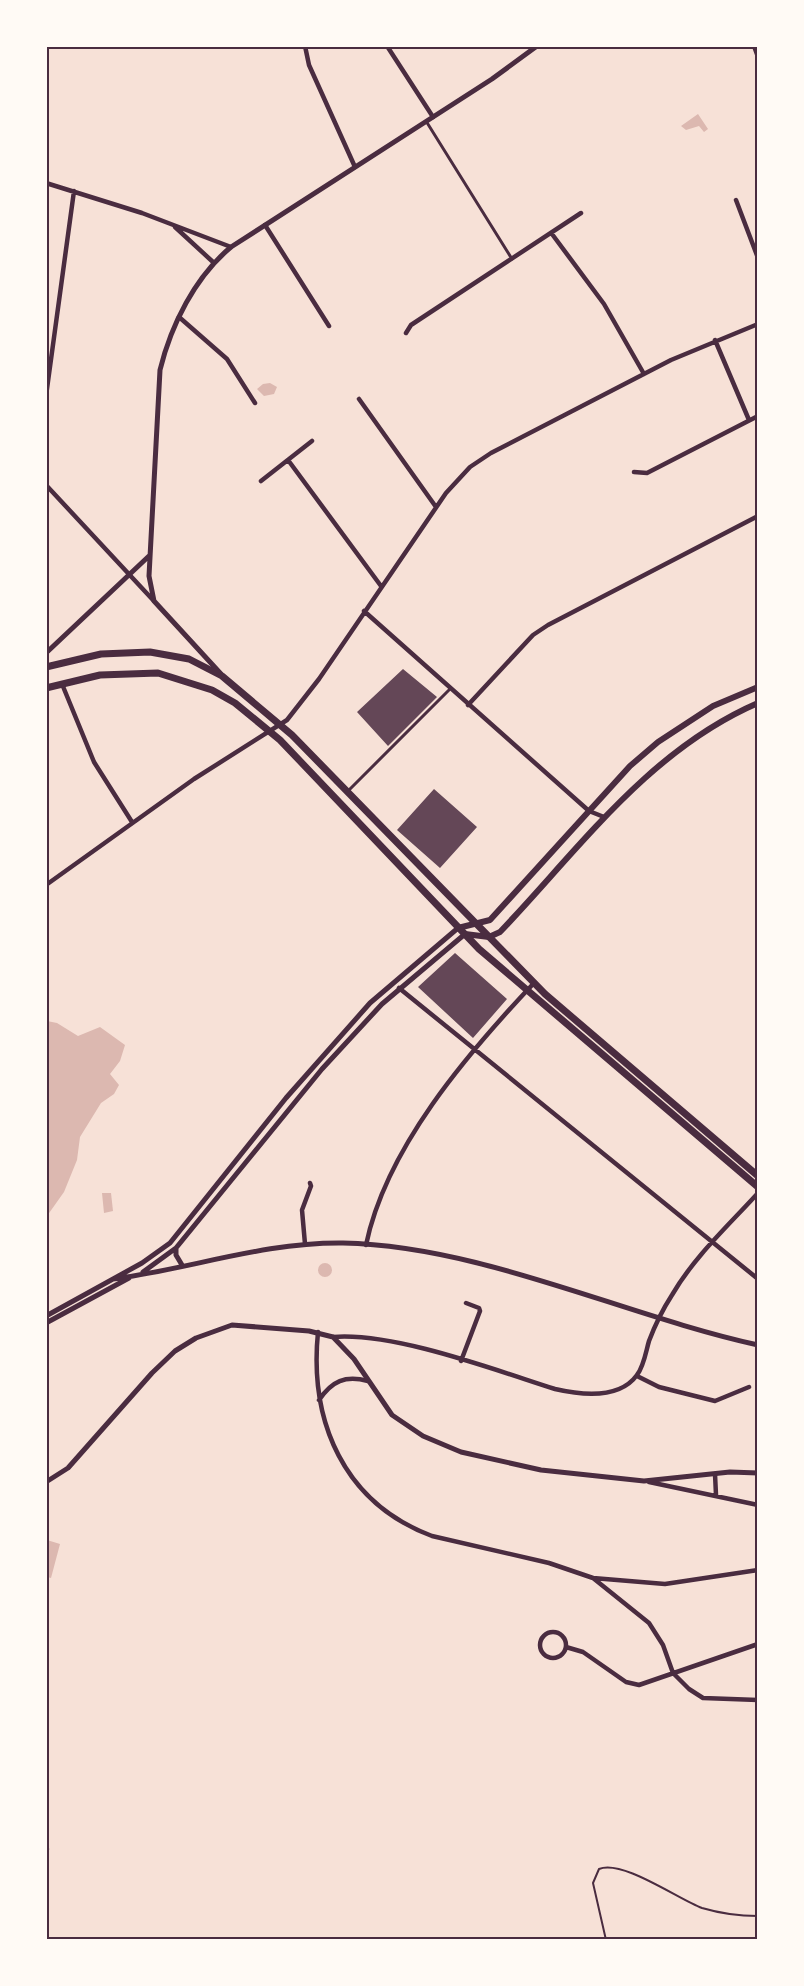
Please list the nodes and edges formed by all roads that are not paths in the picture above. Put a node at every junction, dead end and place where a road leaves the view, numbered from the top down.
1 (305, 46) edge
2 (387, 46) edge
3 (537, 46) edge
4 (754, 46) edge
5 (758, 57) edge
6 (433, 117) junction
7 (426, 121) junction
8 (355, 167) junction
9 (46, 183) edge
10 (74, 191) junction
11 (736, 200) dead end
12 (580, 213) dead end
13 (173, 225) junction
14 (265, 225) junction
15 (552, 234) junction
16 (231, 247) junction
17 (758, 258) edge
18 (512, 259) junction
19 (213, 262) junction
20 (180, 317) junction
21 (758, 324) edge
22 (328, 326) dead end
23 (406, 333) dead end
24 (715, 340) junction
25 (644, 374) junction
26 (46, 396) edge
27 (359, 399) dead end
28 (255, 403) dead end
29 (758, 416) edge
30 (749, 420) junction
31 (312, 441) dead end
32 (288, 460) junction
33 (634, 472) dead end
34 (261, 481) dead end
35 (46, 485) edge
36 (436, 507) junction
37 (758, 516) edge
38 (149, 556) junction
39 (129, 574) junction
40 (381, 586) junction
41 (154, 601) junction
42 (363, 611) junction
43 (46, 653) edge
44 (46, 667) edge
45 (222, 676) junction
46 (62, 684) junction
47 (758, 687) edge
48 (46, 688) edge
49 (450, 689) junction
50 (758, 703) edge
51 (468, 705) junction
52 (281, 725) junction
53 (271, 732) junction
54 (348, 791) junction
55 (590, 812) junction
56 (607, 817) junction
57 (132, 822) junction
58 (46, 885) edge
59 (476, 925) junction
60 (458, 928) junction
61 (465, 934) junction
62 (489, 937) junction
63 (534, 983) junction
64 (399, 988) junction
65 (527, 990) junction
66 (476, 1050) junction
67 (758, 1176) edge
68 (310, 1183) dead end
69 (758, 1187) edge
70 (758, 1193) edge
71 (713, 1243) junction
72 (305, 1244) junction
73 (366, 1245) junction
74 (176, 1248) junction
75 (182, 1266) junction
76 (133, 1276) junction
77 (113, 1279) junction
78 (758, 1279) edge
79 (466, 1303) dead end
80 (46, 1316) edge
81 (658, 1320) junction
82 (46, 1323) edge
83 (318, 1332) junction
84 (333, 1337) junction
85 (758, 1345) edge
86 (461, 1361) junction
87 (637, 1376) junction
88 (368, 1381) junction
89 (749, 1387) dead end
90 (319, 1400) junction
91 (758, 1473) edge
92 (715, 1474) junction
93 (644, 1481) junction
94 (46, 1482) edge
95 (716, 1495) junction
96 (758, 1505) edge
97 (758, 1570) edge
98 (593, 1578) junction
99 (758, 1644) edge
100 (566, 1647) junction
101 (673, 1673) junction
102 (758, 1700) edge
103 (758, 1916) edge
104 (606, 1940) edge

1 - 8 street
2 - 6 street
3 - 6 street
4 - 5 street
6 - 7 street
7 - 8 street
7 - 18 street
8 - 14 street
9 - 10 street
10 - 13 street
10 - 26 street
11 - 17 street
12 - 15 street
13 - 16 street
13 - 19 street
14 - 16 street
14 - 22 street
15 - 18 street
15 - 25 street
16 - 19 street
18 - 23 street
19 - 20 street
20 - 28 street
20 - 38 street
21 - 24 street
24 - 25 street
24 - 30 street
25 - 36 street
27 - 36 street
29 - 30 street
30 - 33 street
31 - 32 street
32 - 34 street
32 - 40 street
35 - 39 street
36 - 40 street
37 - 51 street
38 - 39 street
38 - 41 street
39 - 41 street
39 - 43 street
40 - 42 street
41 - 45 street
42 - 49 street
42 - 52 street
44 - 45 main road
45 - 52 main road
46 - 48 main road
46 - 53 main road
46 - 57 street
47 - 55 main road
49 - 51 street
49 - 54 street
50 - 56 main road
51 - 55 street
52 - 53 street
52 - 54 main road
53 - 57 street
53 - 60 main road
54 - 59 main road
55 - 56 street
55 - 59 main road
56 - 62 main road
57 - 58 street
59 - 60 main road
59 - 62 main road
60 - 61 main road
60 - 77 street
61 - 62 main road
61 - 64 street
61 - 65 main road
62 - 63 main road
63 - 65 street
63 - 67 main road
64 - 66 street
64 - 74 street
65 - 66 street
65 - 69 main road
66 - 71 street
66 - 73 street
68 - 72 street
70 - 71 street
71 - 78 street
71 - 81 street
72 - 73 street
72 - 75 street
73 - 81 street
74 - 75 street
74 - 76 street
75 - 76 street
76 - 77 street
76 - 82 street
77 - 80 street
79 - 86 street
81 - 85 street
81 - 87 street
83 - 84 street
83 - 90 street
83 - 94 street
84 - 86 street
84 - 88 street
86 - 87 street
87 - 89 street
88 - 90 street
88 - 93 street
90 - 98 street
91 - 92 street
92 - 93 street
92 - 95 street
93 - 95 street
95 - 96 street
97 - 98 street
98 - 101 street
99 - 101 street
100 - 100 street
100 - 101 street
101 - 102 street
103 - 104 lane

